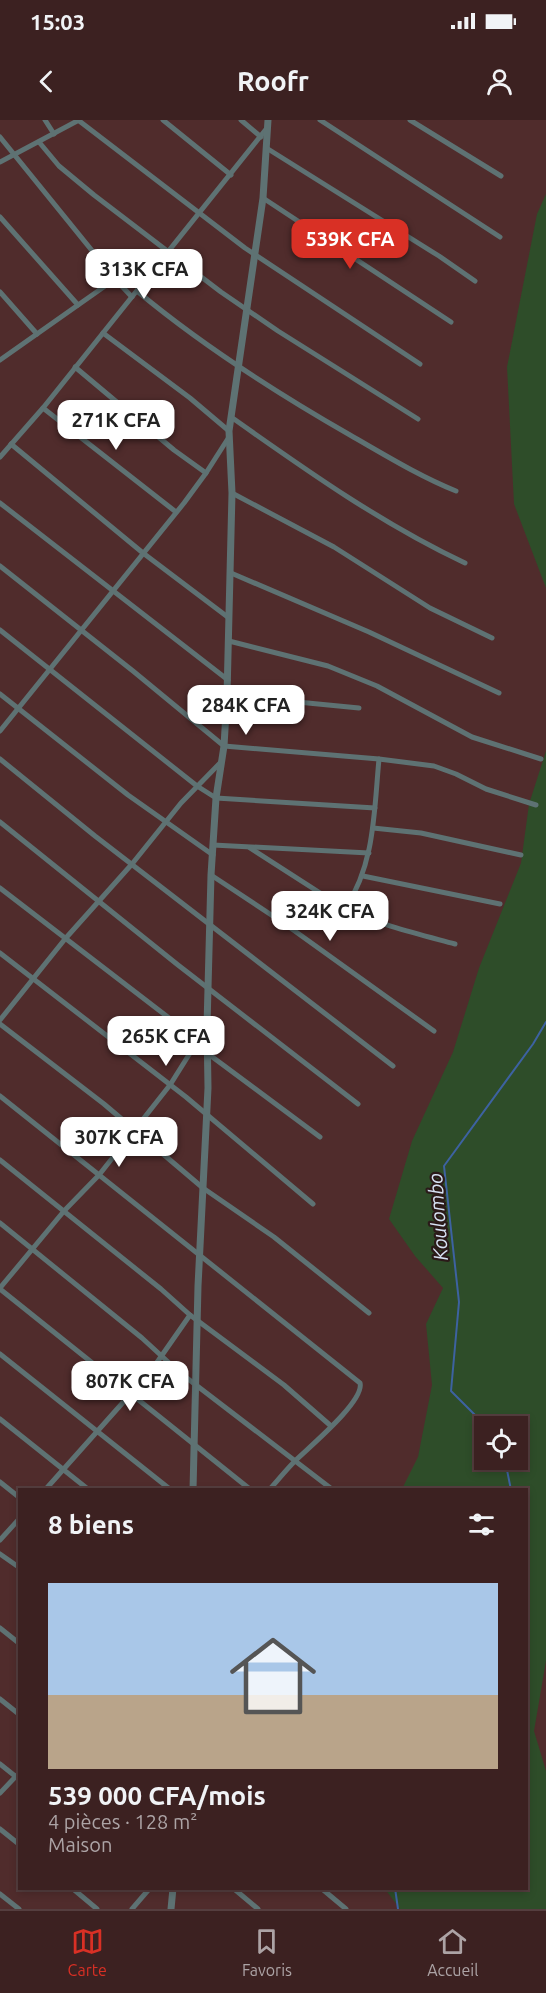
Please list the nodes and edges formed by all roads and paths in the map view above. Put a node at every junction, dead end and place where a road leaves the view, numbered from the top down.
1 (45, 120) edge
2 (79, 120) edge
3 (163, 120) edge
4 (240, 120) edge
5 (320, 120) edge
6 (410, 120) edge
7 (268, 123) edge
8 (54, 134) junction
9 (0, 137) edge
10 (261, 137) junction
11 (39, 142) junction
12 (267, 149) junction
13 (14, 156) junction
14 (0, 162) edge
15 (231, 175) junction
16 (501, 176) dead end
17 (263, 198) junction
18 (200, 212) junction
19 (0, 217) edge
20 (500, 237) dead end
21 (167, 252) junction
22 (255, 254) junction
23 (115, 279) junction
24 (475, 281) dead end
25 (137, 291) junction
26 (0, 292) edge
27 (132, 297) junction
28 (78, 305) junction
29 (246, 309) junction
30 (451, 322) dead end
31 (103, 333) junction
32 (37, 334) junction
33 (0, 360) edge
34 (420, 364) dead end
35 (75, 367) junction
36 (238, 367) junction
37 (43, 408) junction
38 (231, 417) junction
39 (418, 419) dead end
40 (229, 434) junction
41 (11, 444) junction
42 (1, 453) edge
43 (206, 473) junction
44 (456, 491) dead end
45 (232, 493) junction
46 (0, 503) edge
47 (176, 512) junction
48 (143, 553) junction
49 (465, 563) dead end
50 (0, 566) edge
51 (231, 573) junction
52 (113, 591) junction
53 (229, 618) junction
54 (81, 629) junction
55 (0, 630) edge
56 (492, 638) dead end
57 (229, 640) junction
58 (49, 669) junction
59 (228, 680) junction
60 (499, 693) dead end
61 (0, 694) edge
62 (227, 695) junction
63 (18, 708) junction
64 (359, 708) dead end
65 (0, 731) edge
66 (224, 746) junction
67 (0, 759) edge
68 (379, 759) junction
69 (541, 759) dead end
70 (222, 760) junction
71 (197, 786) junction
72 (216, 798) junction
73 (536, 805) dead end
74 (375, 808) junction
75 (165, 821) junction
76 (0, 822) edge
77 (373, 828) junction
78 (213, 845) junction
79 (250, 848) junction
80 (369, 853) junction
81 (213, 855) junction
82 (521, 855) dead end
83 (132, 864) junction
84 (211, 875) junction
85 (363, 876) junction
86 (0, 888) edge
87 (99, 902) junction
88 (500, 904) dead end
89 (345, 909) junction
90 (210, 925) junction
91 (65, 939) junction
92 (455, 944) dead end
93 (0, 952) edge
94 (33, 979) junction
95 (209, 988) junction
96 (0, 1022) edge
97 (207, 1026) junction
98 (434, 1031) dead end
99 (199, 1041) junction
100 (207, 1053) junction
101 (393, 1066) dead end
102 (170, 1085) junction
103 (0, 1096) edge
104 (358, 1104) dead end
105 (207, 1114) junction
106 (134, 1130) junction
107 (320, 1137) dead end
108 (0, 1160) edge
109 (99, 1175) junction
110 (202, 1188) junction
111 (314, 1204) dead end
112 (64, 1211) junction
113 (0, 1223) edge
114 (33, 1250) junction
115 (199, 1253) junction
116 (0, 1288) edge
117 (369, 1313) dead end
118 (190, 1315) junction
119 (197, 1320) junction
120 (0, 1354) edge
121 (162, 1355) junction
122 (197, 1386) junction
123 (131, 1394) junction
124 (0, 1419) edge
125 (331, 1426) junction
126 (96, 1431) junction
127 (195, 1444) junction
128 (296, 1460) junction
129 (63, 1470) junction
130 (0, 1482) edge
131 (47, 1488) edge
132 (86, 1488) edge
133 (168, 1488) edge
134 (193, 1488) edge
135 (249, 1488) edge
136 (271, 1488) edge
137 (331, 1488) edge
138 (18, 1496) edge
139 (18, 1520) edge
140 (0, 1540) edge
141 (0, 1554) edge
142 (18, 1567) edge
143 (0, 1628) edge
144 (18, 1642) edge
145 (0, 1699) edge
146 (18, 1713) edge
147 (0, 1764) edge
148 (18, 1776) edge
149 (0, 1793) edge
150 (0, 1829) edge
151 (18, 1843) edge
152 (74, 1890) edge
153 (148, 1890) edge
154 (173, 1890) edge
155 (235, 1890) edge
156 (323, 1890) edge
157 (0, 1894) edge
158 (19, 1909) edge
159 (97, 1909) edge
160 (132, 1909) edge
161 (171, 1909) edge
162 (258, 1909) edge
163 (346, 1909) edge

1 - 8 street
2 - 8 street
2 - 18 street
3 - 15 street
4 - 10 street
5 - 20 street
6 - 16 street
7 - 10 street
7 - 12 street
8 - 11 street
9 - 13 street
10 - 15 street
11 - 13 street
11 - 21 street
12 - 17 street
12 - 24 street
13 - 14 street
13 - 23 street
15 - 18 street
17 - 22 street
17 - 30 street
18 - 21 street
18 - 22 street
19 - 28 street
21 - 25 street
21 - 29 street
22 - 29 street
22 - 34 street
23 - 27 street
23 - 28 street
25 - 27 street
25 - 36 street
26 - 32 street
27 - 31 street
28 - 32 street
29 - 36 street
29 - 39 street
31 - 35 street
31 - 40 street
32 - 33 street
35 - 37 street
35 - 43 street
36 - 38 street
36 - 44 street
37 - 41 street
37 - 47 street
38 - 40 street
38 - 49 street
40 - 43 street
40 - 45 street
41 - 42 street
41 - 48 street
43 - 47 street
45 - 51 street
45 - 56 street
46 - 52 street
47 - 48 street
48 - 52 street
48 - 53 street
50 - 54 street
51 - 53 street
51 - 60 street
52 - 54 street
52 - 59 street
53 - 57 street
54 - 58 street
54 - 66 street
55 - 58 street
57 - 59 street
57 - 69 street
58 - 63 street
58 - 71 street
59 - 62 street
61 - 63 street
62 - 64 street
62 - 66 street
63 - 65 street
63 - 75 street
66 - 68 street
66 - 70 street
67 - 83 street
68 - 73 street
68 - 74 street
70 - 71 street
70 - 72 street
71 - 72 street
71 - 75 street
72 - 74 street
72 - 78 street
74 - 77 street
75 - 81 street
75 - 83 street
76 - 87 street
77 - 80 street
77 - 82 street
78 - 79 street
78 - 81 street
79 - 80 street
79 - 89 street
80 - 85 street
81 - 84 street
83 - 87 street
83 - 90 street
84 - 90 street
84 - 98 street
85 - 88 street
85 - 89 street
86 - 91 street
87 - 91 street
87 - 95 street
89 - 92 street
90 - 95 street
90 - 101 street
91 - 94 street
91 - 99 street
93 - 94 street
94 - 96 street
94 - 102 street
95 - 97 street
95 - 104 street
96 - 106 street
97 - 99 street
97 - 100 street
99 - 102 street
100 - 105 street
100 - 107 street
102 - 105 street
102 - 106 street
103 - 109 street
105 - 110 street
105 - 111 street
106 - 109 street
106 - 110 street
108 - 112 street
109 - 112 street
109 - 115 street
110 - 115 street
110 - 117 street
112 - 114 street
112 - 118 street
113 - 114 street
114 - 116 street
114 - 121 street
115 - 119 street
115 - 125 street
116 - 123 street
118 - 119 street
118 - 121 street
119 - 122 street
119 - 125 street
120 - 126 street
121 - 122 street
121 - 123 street
122 - 127 street
122 - 128 street
123 - 126 street
123 - 127 street
124 - 129 street
125 - 128 street
126 - 129 street
126 - 133 street
127 - 134 street
127 - 135 street
128 - 136 street
128 - 137 street
129 - 131 street
129 - 132 street
130 - 138 street
139 - 140 street
141 - 142 street
143 - 144 street
145 - 146 street
147 - 148 street
148 - 149 street
150 - 151 street
152 - 159 street
153 - 160 street
154 - 161 street
155 - 162 street
156 - 163 street
157 - 158 street

